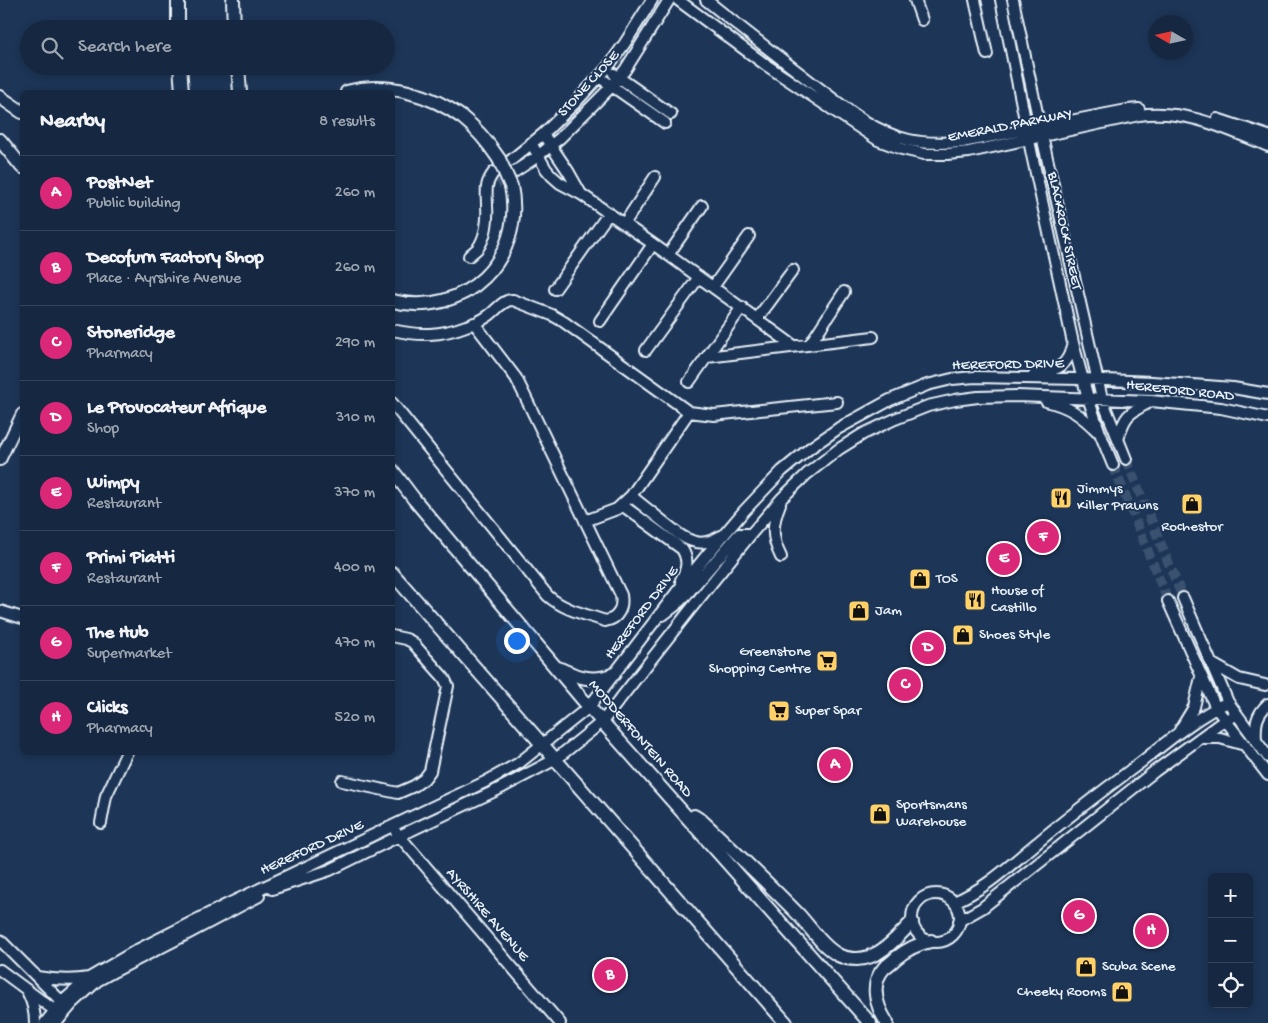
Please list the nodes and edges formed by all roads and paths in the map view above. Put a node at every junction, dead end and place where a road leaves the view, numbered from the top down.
1 (178, 0) edge
2 (232, 0) edge
3 (652, 0) edge
4 (669, 0) edge
5 (678, 0) edge
6 (706, 0) edge
7 (915, 0) edge
8 (975, 0) edge
9 (1001, 0) edge
10 (1012, 0) edge
11 (178, 20) edge
12 (233, 20) edge
13 (922, 20) dead end
14 (987, 54) dead end
15 (607, 68) junction
16 (181, 75) edge
17 (239, 75) edge
18 (599, 77) junction
19 (619, 78) junction
20 (612, 86) junction
21 (182, 90) edge
22 (240, 90) edge
23 (358, 90) edge
24 (0, 97) edge
25 (20, 111) edge
26 (1041, 132) junction
27 (543, 134) junction
28 (1028, 135) junction
29 (1268, 136) edge
30 (0, 140) edge
31 (531, 144) junction
32 (551, 146) junction
33 (1268, 146) edge
34 (538, 156) junction
35 (504, 160) junction
36 (20, 165) edge
37 (494, 172) tunnel mouth
38 (514, 172) tunnel mouth
39 (655, 177) dead end
40 (498, 184) tunnel mouth
41 (486, 191) junction
42 (581, 194) junction
43 (702, 206) dead end
44 (609, 213) junction
45 (624, 224) junction
46 (750, 236) dead end
47 (653, 244) junction
48 (668, 255) junction
49 (469, 256) dead end
50 (792, 270) dead end
51 (700, 277) junction
52 (713, 287) junction
53 (555, 290) dead end
54 (844, 292) dead end
55 (395, 302) edge
56 (742, 307) junction
57 (757, 319) junction
58 (600, 321) dead end
59 (474, 324) junction
60 (395, 331) edge
61 (873, 337) dead end
62 (1073, 343) junction
63 (810, 344) junction
64 (794, 346) junction
65 (646, 350) dead end
66 (707, 357) junction
67 (996, 377) junction
68 (1082, 378) junction
69 (1097, 379) junction
70 (689, 382) dead end
71 (1268, 394) edge
72 (1017, 396) junction
73 (1088, 398) junction
74 (1102, 399) junction
75 (1151, 401) junction
76 (837, 402) dead end
77 (395, 407) edge
78 (689, 412) junction
79 (20, 418) edge
80 (1268, 418) edge
81 (1100, 433) junction
82 (1118, 440) junction
83 (1126, 459) tunnel mouth
84 (0, 460) edge
85 (1113, 465) tunnel mouth
86 (395, 474) edge
87 (631, 496) junction
88 (782, 498) junction
89 (622, 506) junction
90 (585, 521) junction
91 (724, 534) junction
92 (751, 534) junction
93 (781, 558) dead end
94 (395, 576) edge
95 (676, 593) junction
96 (1182, 598) tunnel mouth
97 (1168, 601) tunnel mouth
98 (0, 611) edge
99 (20, 617) edge
100 (656, 619) junction
101 (395, 637) edge
102 (1211, 663) junction
103 (555, 667) junction
104 (614, 674) junction
105 (1202, 677) junction
106 (1265, 685) dead end
107 (1228, 702) junction
108 (1268, 704) edge
109 (589, 706) junction
110 (1216, 708) junction
111 (1237, 715) junction
112 (1225, 720) junction
113 (602, 722) junction
114 (1179, 733) junction
115 (1200, 738) junction
116 (1256, 740) junction
117 (543, 744) junction
118 (1245, 745) junction
119 (126, 755) edge
120 (1268, 757) edge
121 (556, 759) junction
122 (1268, 775) edge
123 (342, 781) dead end
124 (670, 798) junction
125 (101, 823) dead end
126 (391, 827) junction
127 (399, 836) junction
128 (954, 902) junction
129 (912, 922) junction
130 (959, 922) junction
131 (0, 940) edge
132 (931, 942) junction
133 (0, 970) edge
134 (36, 977) junction
135 (89, 978) junction
136 (25, 989) junction
137 (62, 1006) junction
138 (57, 1022) edge
139 (35, 1023) edge
140 (45, 1023) edge
141 (560, 1023) edge
142 (786, 1023) edge
143 (870, 1023) edge
144 (887, 1023) edge

1 - 11 main road
2 - 12 main road
3 - 15 street, STONE CLOSE
4 - 19 street, STONE CLOSE
5 - 28 street, EMERALD PARKWAY
6 - 28 street, EMERALD PARKWAY
7 - 13 street
8 - 14 street
9 - 28 street, BLACKROCK STREET
10 - 26 street, BLACKROCK STREET
15 - 18 street, STONE CLOSE
15 - 19 street
16 - 21 main road
17 - 22 main road
18 - 20 street
18 - 27 street, STONE CLOSE
19 - 20 street, STONE CLOSE
19 - 20 street
20 - 32 street, STONE CLOSE
23 - 35 main road
24 - 25 main road
26 - 28 street, EMERALD PARKWAY
26 - 29 street, EMERALD PARKWAY
26 - 33 street, EMERALD PARKWAY
26 - 69 street, BLACKROCK STREET
27 - 31 street, STONE CLOSE
27 - 32 street
28 - 62 street, BLACKROCK STREET
30 - 36 main road
31 - 34 street
31 - 35 street, STONE CLOSE
32 - 34 street, STONE CLOSE
32 - 42 street
34 - 38 street, STONE CLOSE
34 - 42 street
35 - 55 main road, bridge
37 - 41 street
39 - 45 street
40 - 41 street
41 - 49 street
42 - 44 street
43 - 48 street
44 - 45 street
44 - 53 street
45 - 47 street
46 - 52 street
47 - 48 street
47 - 58 street
48 - 51 street
50 - 57 street
51 - 52 street
51 - 65 street
52 - 56 street
54 - 63 street
56 - 57 street
56 - 66 street
57 - 64 street
59 - 60 street
59 - 78 street
59 - 90 street
61 - 63 street
62 - 67 street
62 - 68 street, BLACKROCK STREET
63 - 64 street
64 - 66 street
66 - 70 street
67 - 68 street, HEREFORD DRIVE
67 - 91 street, HEREFORD DRIVE
68 - 69 street, HEREFORD DRIVE
68 - 73 street, BLACKROCK STREET
69 - 71 street, HEREFORD DRIVE
69 - 74 street, BLACKROCK STREET
72 - 73 street, HEREFORD DRIVE
72 - 81 street
72 - 88 street, HEREFORD DRIVE
73 - 74 street, HEREFORD ROAD
73 - 81 street, BLACKROCK STREET
74 - 75 street, HEREFORD ROAD
74 - 82 street, BLACKROCK STREET
75 - 80 street, HEREFORD ROAD
75 - 82 street
76 - 78 street
77 - 90 street
78 - 87 street
79 - 84 street
81 - 85 street, BLACKROCK STREET
82 - 83 street, BLACKROCK STREET
86 - 103 main road, MODDERFONTEIN ROAD
87 - 89 street
87 - 91 street
88 - 92 street, HEREFORD DRIVE
88 - 93 street
89 - 90 street
89 - 95 street
91 - 95 street, HEREFORD DRIVE
92 - 100 street
92 - 113 street, HEREFORD DRIVE
94 - 117 main road
95 - 100 street, HEREFORD DRIVE
96 - 102 street
97 - 105 street
98 - 99 street
100 - 104 street, HEREFORD DRIVE
101 - 123 street
102 - 106 street
102 - 107 street
103 - 104 main road
103 - 109 main road, MODDERFONTEIN ROAD
104 - 109 street, HEREFORD DRIVE
105 - 110 street
105 - 114 street
107 - 110 street
107 - 111 street
108 - 116 street
109 - 113 main road, MODDERFONTEIN ROAD
109 - 117 street, HEREFORD DRIVE
110 - 112 street
110 - 114 street
111 - 112 street
111 - 116 street
112 - 115 street
112 - 118 street
113 - 121 street, HEREFORD DRIVE
113 - 124 main road, MODDERFONTEIN ROAD
114 - 128 street
115 - 118 street
115 - 130 street
116 - 120 street
117 - 121 main road
117 - 126 street, HEREFORD DRIVE
118 - 122 street
119 - 125 street
121 - 127 street, HEREFORD DRIVE
121 - 142 main road
124 - 129 main road
124 - 143 main road, MODDERFONTEIN ROAD
126 - 127 street, AYRSHIRE AVENUE
126 - 135 street, HEREFORD DRIVE
127 - 137 street, HEREFORD DRIVE
127 - 141 street, AYRSHIRE AVENUE
128 - 129 street
128 - 130 street
129 - 132 street
130 - 132 street
131 - 134 street
132 - 144 main road
133 - 136 street
134 - 135 street
134 - 137 street
135 - 137 street, HEREFORD DRIVE
136 - 137 street
136 - 139 street
137 - 138 street
137 - 140 street, HEREFORD DRIVE

